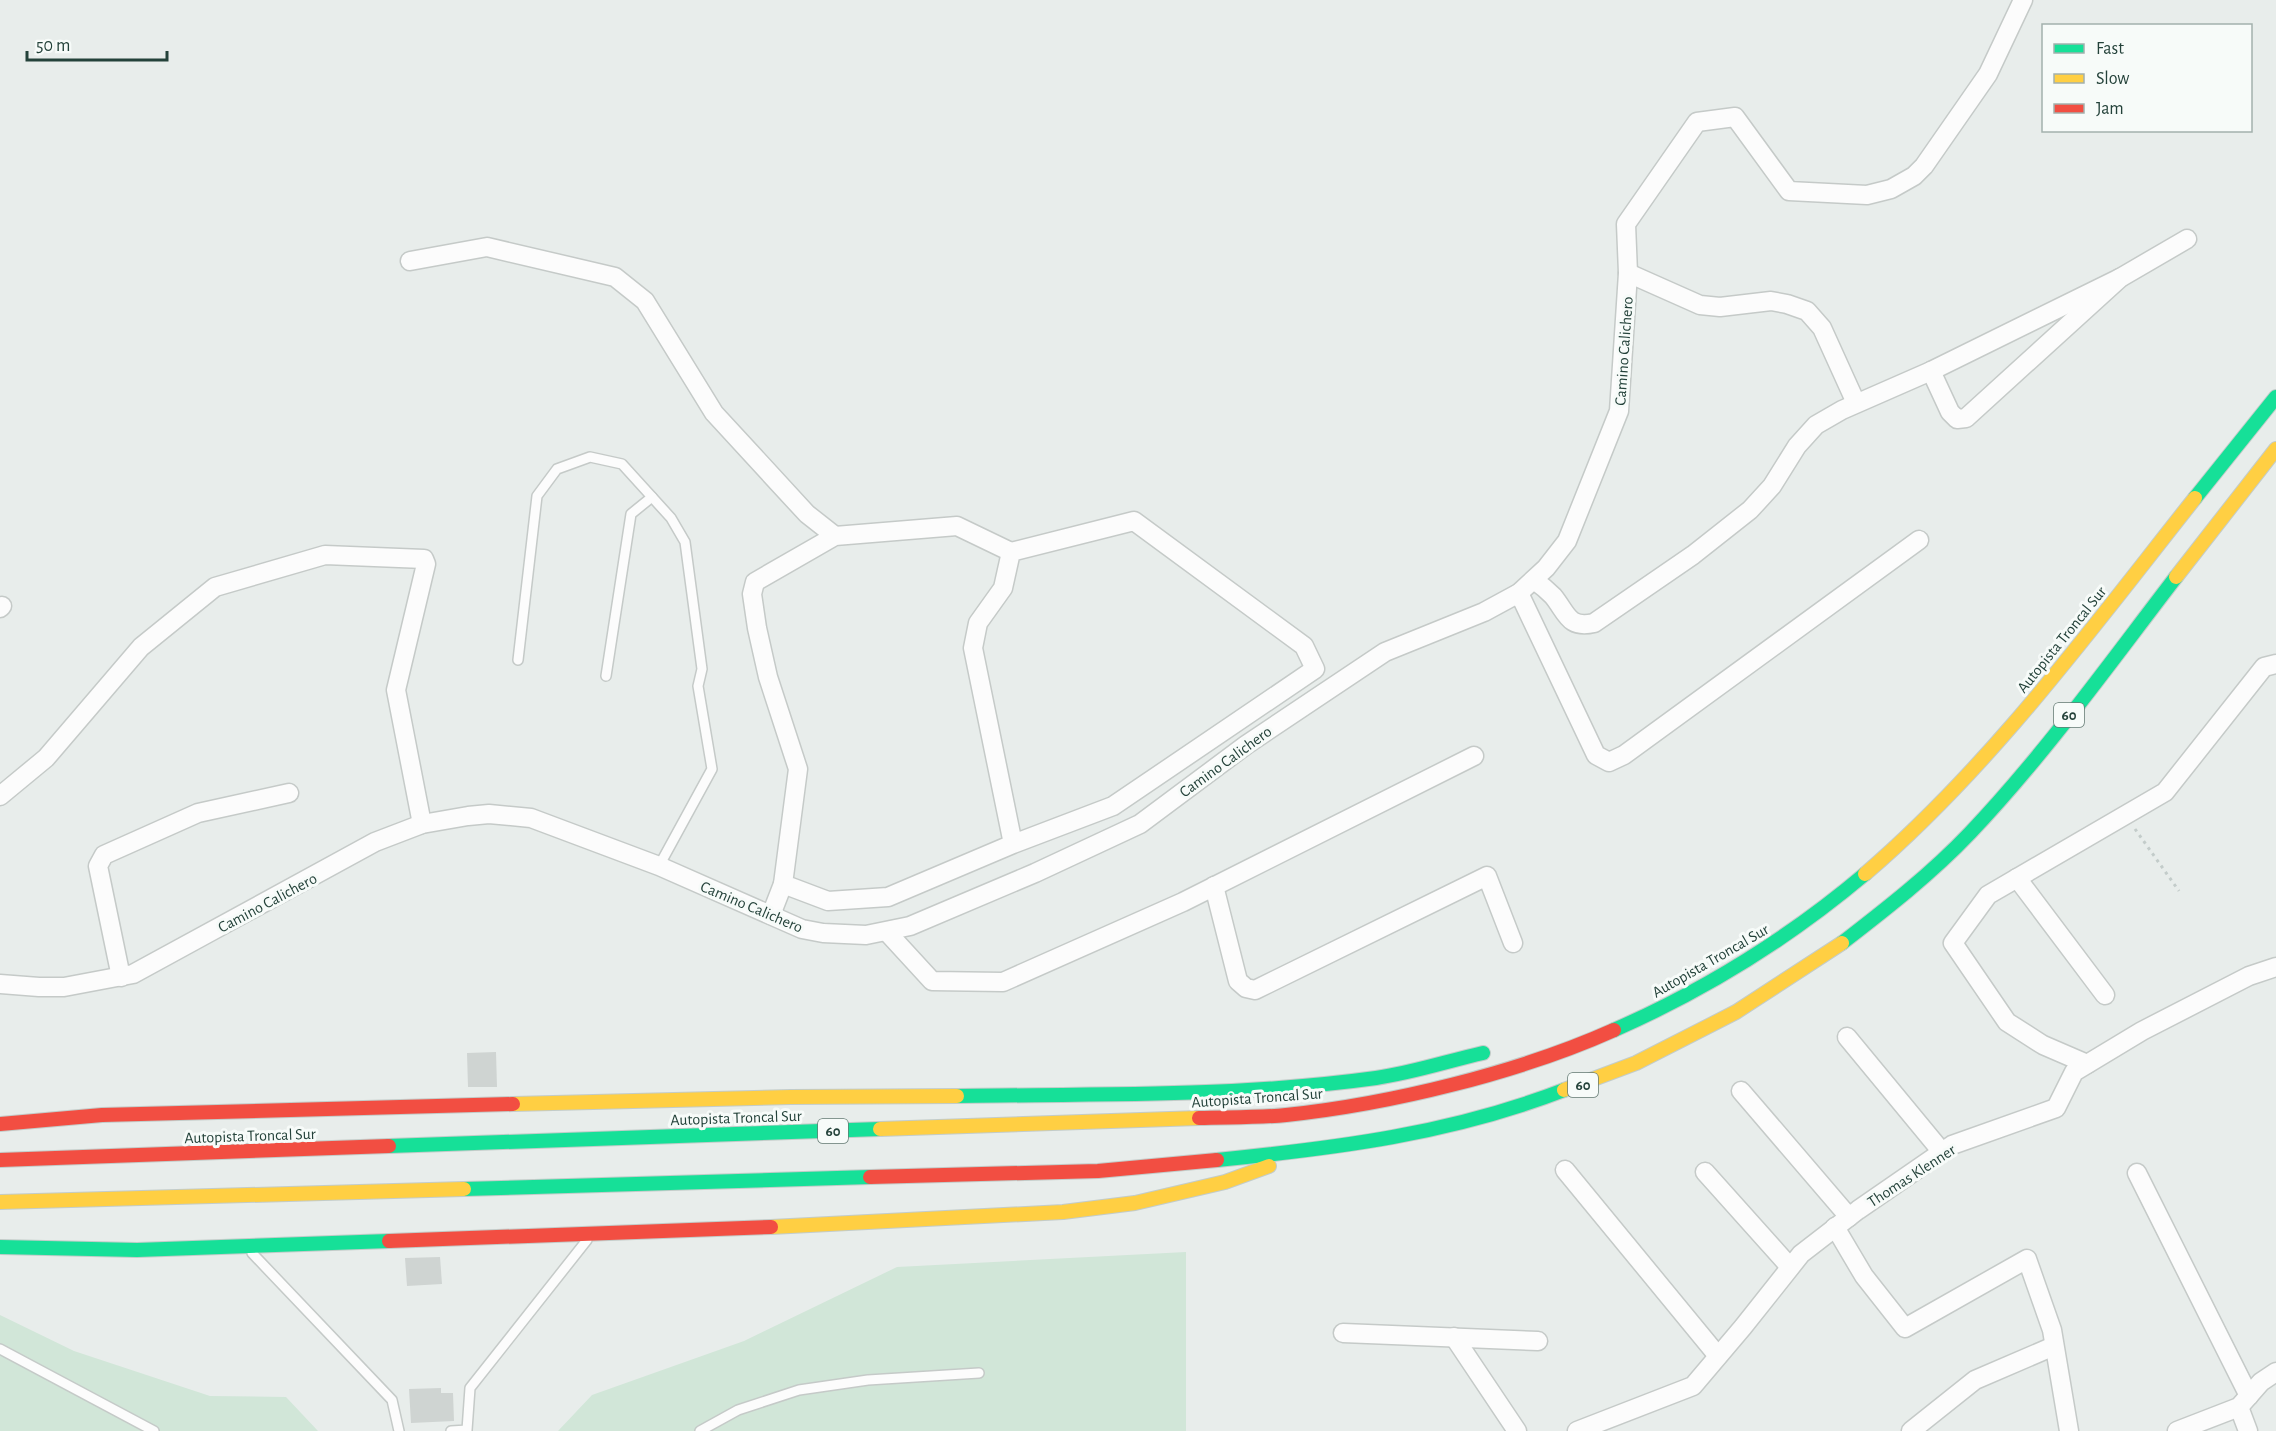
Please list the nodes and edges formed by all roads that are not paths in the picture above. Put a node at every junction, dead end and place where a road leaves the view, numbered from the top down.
1 (2023, 0) edge
2 (2187, 239) dead end
3 (410, 261) dead end
4 (1628, 273) junction
5 (2120, 278) junction
6 (1931, 371) junction
7 (2276, 397) edge
8 (1856, 404) junction
9 (2276, 449) edge
10 (652, 497) junction
11 (835, 536) junction
12 (1919, 540) dead end
13 (1011, 552) junction
14 (1534, 580) junction
15 (1519, 593) junction
16 (518, 660) dead end
17 (2276, 664) edge
18 (606, 675) dead end
19 (1474, 756) dead end
20 (289, 793) dead end
21 (0, 796) edge
22 (422, 824) junction
23 (1013, 844) junction
24 (659, 866) junction
25 (2017, 878) junction
26 (783, 884) junction
27 (1214, 886) junction
28 (771, 915) junction
29 (887, 932) junction
30 (1513, 943) dead end
31 (2276, 967) edge
32 (121, 977) junction
33 (0, 984) edge
34 (2105, 995) dead end
35 (1651, 1013) junction
36 (1572, 1032) dead end
37 (1847, 1036) dead end
38 (1492, 1051) dead end
39 (2087, 1064) junction
40 (1741, 1091) dead end
41 (0, 1124) edge
42 (1310, 1151) junction
43 (1942, 1152) junction
44 (0, 1160) edge
45 (1565, 1170) dead end
46 (1705, 1172) dead end
47 (2138, 1173) dead end
48 (0, 1202) edge
49 (1842, 1222) junction
50 (592, 1233) junction
51 (246, 1246) junction
52 (0, 1247) edge
53 (1790, 1267) junction
54 (1343, 1334) dead end
55 (1454, 1338) junction
56 (1538, 1341) dead end
57 (2054, 1346) junction
58 (0, 1348) edge
59 (1718, 1356) junction
60 (2276, 1372) edge
61 (979, 1373) dead end
62 (2244, 1401) junction
63 (154, 1431) edge
64 (399, 1431) edge
65 (451, 1431) edge
66 (700, 1431) edge
67 (1517, 1431) edge
68 (1578, 1431) edge
69 (1911, 1431) edge
70 (2069, 1431) edge
71 (2177, 1431) edge
72 (2248, 1431) edge

1 - 4 street, Camino Calichero
2 - 5 street
3 - 11 street
4 - 8 street
4 - 14 street, Camino Calichero
5 - 6 street
5 - 6 street
6 - 8 street
7 - 35 highway, Autopista Troncal Sur / 60
8 - 14 street
9 - 42 highway, 60
10 - 16 lane
10 - 18 lane
10 - 24 lane
11 - 13 street
11 - 26 street
12 - 15 street
13 - 23 street
13 - 23 street
14 - 15 street, Camino Calichero
15 - 29 street, Camino Calichero
17 - 25 street
19 - 27 street
20 - 32 street
21 - 22 street
22 - 24 street, Camino Calichero
22 - 32 street, Camino Calichero
23 - 26 street
24 - 28 street, Camino Calichero
25 - 34 street
25 - 39 street
26 - 28 street
27 - 29 street
27 - 30 street
28 - 29 street, Camino Calichero
31 - 39 street, Thomas Klenner
32 - 33 street, Camino Calichero
35 - 36 highway
35 - 44 highway, Autopista Troncal Sur / 60
37 - 43 street
38 - 41 highway
39 - 43 street, Thomas Klenner
40 - 49 street
42 - 48 highway, 60
42 - 50 highway
43 - 49 street, Thomas Klenner
45 - 59 street
46 - 53 street
47 - 62 street
49 - 53 street, Thomas Klenner
49 - 57 street
50 - 51 highway
50 - 65 lane
51 - 52 highway
51 - 64 lane
53 - 59 street, Thomas Klenner
54 - 55 street
55 - 56 street
55 - 67 street
57 - 69 street
57 - 70 street
58 - 63 lane
59 - 68 street, Thomas Klenner
60 - 62 street
61 - 66 lane
62 - 71 street
62 - 72 street

